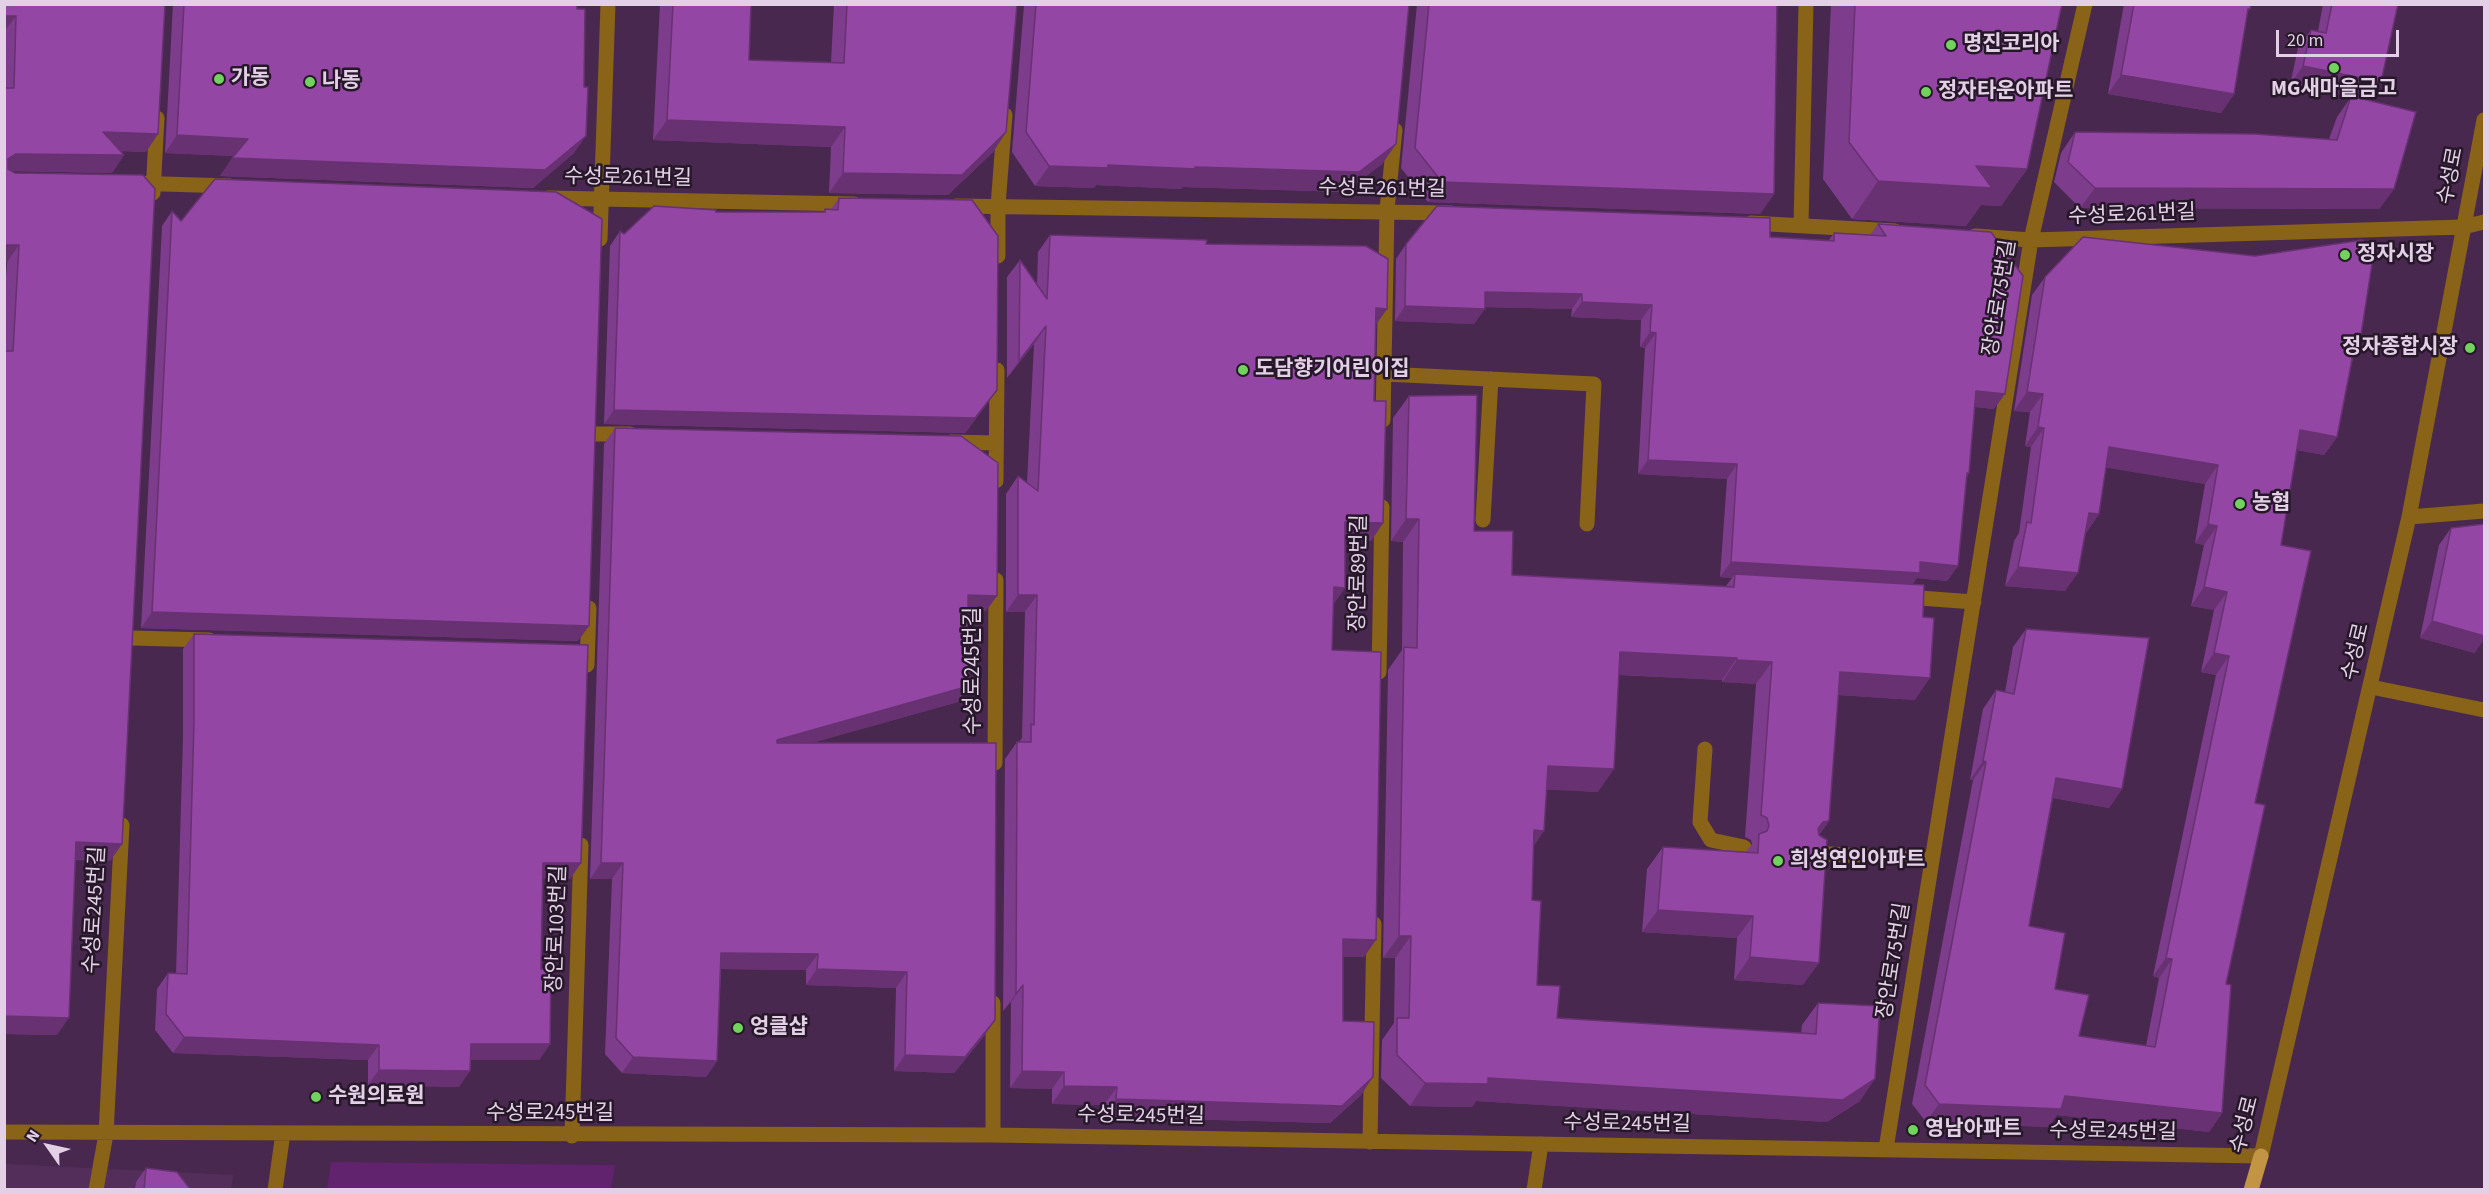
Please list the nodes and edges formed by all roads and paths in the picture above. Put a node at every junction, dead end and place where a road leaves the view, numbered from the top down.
1 (608, 4) edge
2 (1806, 4) edge
3 (2085, 4) edge
4 (1006, 99) edge
5 (158, 100) edge
6 (1396, 119) edge
7 (2484, 120) edge
8 (119, 183) edge
9 (154, 183) junction
10 (248, 187) edge
11 (531, 197) edge
12 (602, 200) junction
13 (870, 204) edge
14 (940, 205) edge
15 (998, 206) junction
16 (152, 207) edge
17 (1387, 210) junction
18 (1470, 213) edge
19 (1730, 222) edge
20 (2484, 222) edge
21 (1801, 225) junction
22 (2463, 227) junction
23 (1905, 232) edge
24 (1962, 236) edge
25 (2031, 240) junction
26 (600, 258) edge
27 (997, 277) edge
28 (997, 360) edge
29 (1384, 374) junction
30 (1491, 379) junction
31 (594, 433) edge
32 (1383, 434) edge
33 (642, 435) edge
34 (937, 441) edge
35 (996, 443) junction
36 (1382, 492) edge
37 (996, 502) edge
38 (2484, 511) edge
39 (2409, 518) junction
40 (1484, 520) dead end
41 (1587, 524) dead end
42 (996, 562) edge
43 (589, 594) edge
44 (1890, 597) edge
45 (1974, 602) junction
46 (131, 638) edge
47 (223, 641) edge
48 (586, 675) edge
49 (2371, 687) junction
50 (1378, 693) edge
51 (2484, 710) edge
52 (1705, 748) dead end
53 (994, 777) edge
54 (122, 812) edge
55 (582, 828) edge
56 (1744, 848) dead end
57 (1812, 853) edge
58 (1932, 860) junction
59 (1374, 906) edge
60 (993, 992) edge
61 (4, 1132) edge
62 (284, 1133) junction
63 (106, 1134) junction
64 (993, 1135) junction
65 (572, 1136) junction
66 (1370, 1142) junction
67 (1540, 1144) junction
68 (1886, 1149) junction
69 (2261, 1156) junction
70 (96, 1190) edge
71 (275, 1190) edge
72 (1534, 1190) edge
73 (2251, 1190) edge

1 - 12 street
2 - 21 street
3 - 25 street, 장안로75번길
4 - 15 street
5 - 9 street
6 - 17 street
7 - 22 street, 수성로
8 - 9 street
9 - 10 street
9 - 16 street
11 - 12 street, 수성로261번길
12 - 13 street, 수성로261번길
12 - 26 street
14 - 15 street, 수성로261번길
15 - 17 street, 수성로261번길
15 - 27 street
17 - 18 street, 수성로261번길
17 - 29 street
19 - 21 street
20 - 22 street, 수성로261번길
21 - 23 street
22 - 25 street, 수성로261번길
22 - 39 street, 수성로
24 - 25 street, 수성로261번길
25 - 45 street, 장안로75번길
28 - 35 street
29 - 30 street
29 - 32 street
30 - 40 street
30 - 41 street
31 - 33 street
34 - 35 street
35 - 37 street
36 - 50 street, 장안로89번길
38 - 39 street
39 - 49 street, 수성로
42 - 53 street, 수성로245번길
43 - 48 street
44 - 45 street
45 - 58 street, 장안로75번길
46 - 47 street
49 - 51 street
49 - 69 street, 수성로
52 - 56 street
54 - 63 street, 수성로245번길
55 - 65 street, 장안로103번길
57 - 58 street
58 - 68 street, 장안로75번길
59 - 66 street
60 - 64 street
61 - 63 street, 수성로245번길
62 - 63 street, 수성로245번길
62 - 65 street, 수성로245번길
62 - 71 street
63 - 70 street
64 - 65 street, 수성로245번길
64 - 66 street, 수성로245번길
66 - 67 street, 수성로245번길
67 - 68 street, 수성로245번길
67 - 72 street
68 - 69 street, 수성로245번길
69 - 73 main road, 수성로

